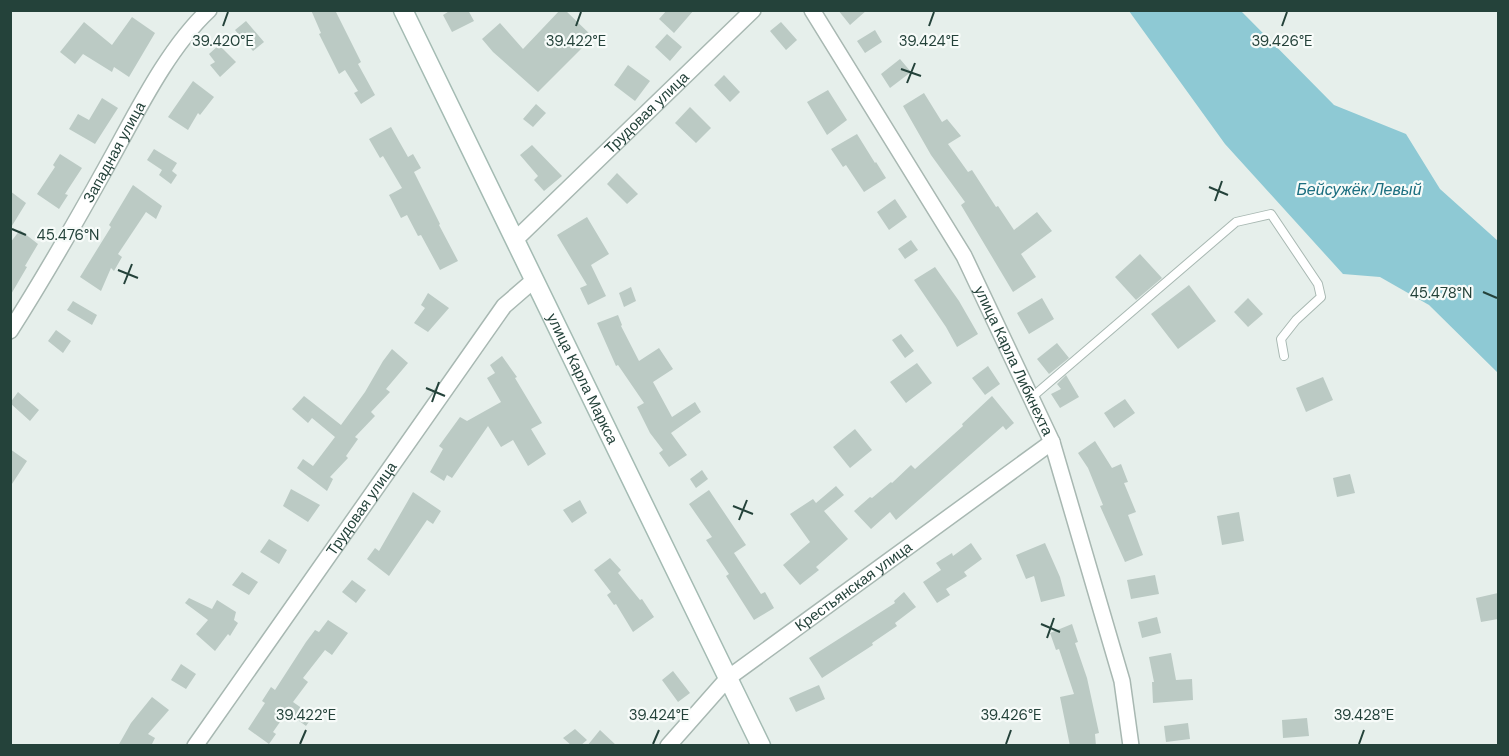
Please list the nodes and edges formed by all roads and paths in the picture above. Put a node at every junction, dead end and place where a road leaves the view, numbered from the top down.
1 (208, 10) edge
2 (403, 10) edge
3 (753, 10) edge
4 (812, 10) edge
5 (515, 240) junction
6 (534, 280) junction
7 (10, 331) edge
8 (1284, 356) dead end
9 (1031, 398) junction
10 (1052, 442) junction
11 (728, 678) junction
12 (195, 746) edge
13 (668, 746) edge
14 (761, 746) edge
15 (1131, 746) edge

1 - 7 street, Западная улица
2 - 5 main road, улица Карла Маркса
3 - 5 street, Трудовая улица
4 - 9 street, улица Карла Либкнехта
5 - 6 main road, улица Карла Маркса
6 - 11 main road, улица Карла Маркса
6 - 12 street, Трудовая улица
8 - 9 lane
9 - 10 street, улица Карла Либкнехта
10 - 11 street, Крестьянская улица
10 - 15 street, улица Карла Либкнехта
11 - 13 street, Крестьянская улица
11 - 14 main road, улица Карла Маркса

